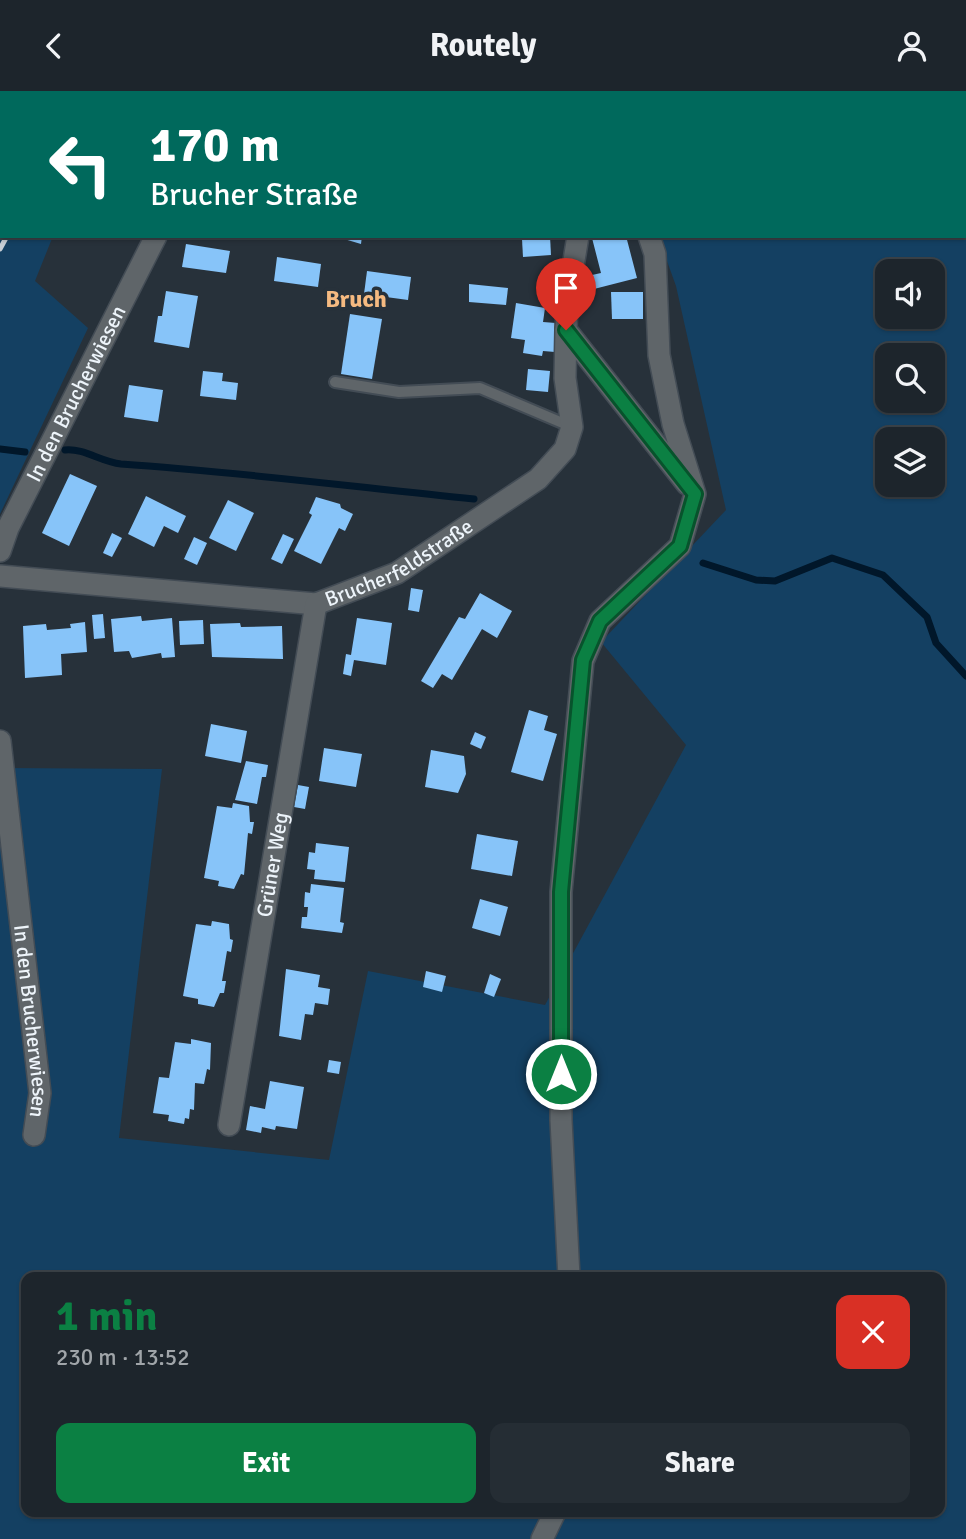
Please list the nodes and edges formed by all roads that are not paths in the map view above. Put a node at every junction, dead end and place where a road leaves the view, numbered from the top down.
1 (155, 238) edge
2 (578, 238) edge
3 (650, 238) edge
4 (566, 330) junction
5 (335, 382) dead end
6 (572, 427) junction
7 (695, 494) junction
8 (0, 551) edge
9 (0, 576) edge
10 (316, 604) junction
11 (0, 741) edge
12 (229, 1125) dead end
13 (34, 1135) dead end
14 (569, 1272) edge
15 (553, 1517) edge
16 (542, 1539) edge

1 - 8 street, In den Brucherwiesen
2 - 4 street
3 - 7 street
4 - 6 street
4 - 7 street
5 - 6 lane
6 - 10 street, Brucherfeldstraße
7 - 14 street
9 - 10 street, Brucherfeldstraße
10 - 12 street, Grüner Weg
11 - 13 street, In den Brucherwiesen
15 - 16 street

